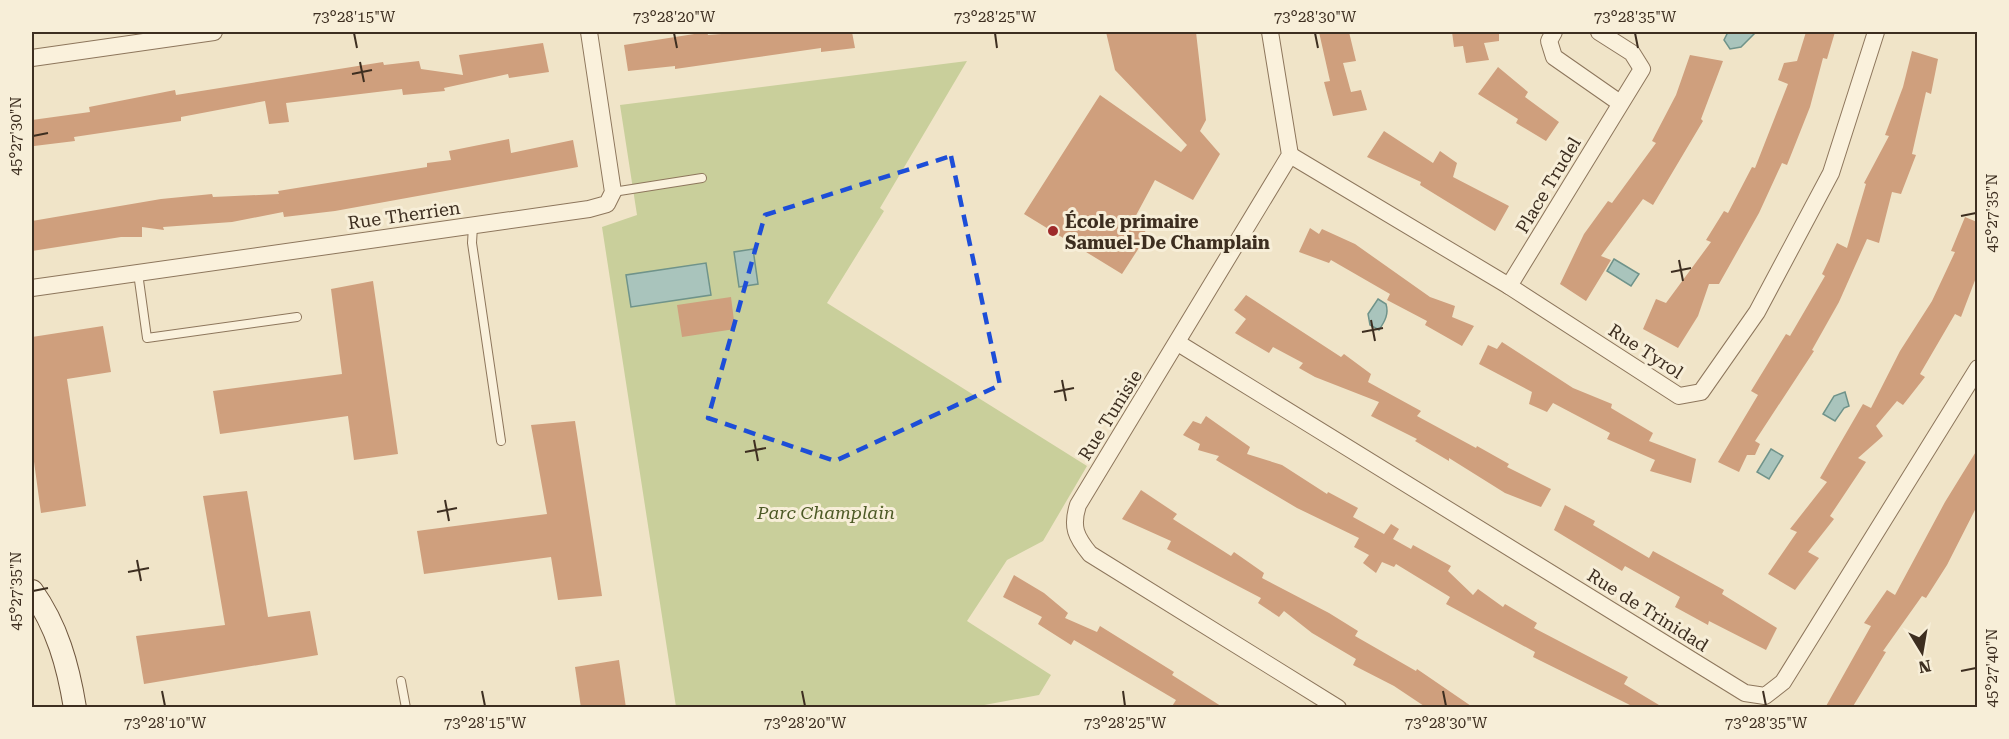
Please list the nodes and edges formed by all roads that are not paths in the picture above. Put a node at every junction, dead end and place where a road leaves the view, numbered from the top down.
1 (214, 32) edge
2 (589, 32) edge
3 (1270, 32) edge
4 (1554, 32) edge
5 (1599, 32) edge
6 (1876, 32) edge
7 (32, 58) edge
8 (1620, 103) junction
9 (1290, 155) junction
10 (702, 178) dead end
11 (614, 192) junction
12 (473, 226) junction
13 (138, 272) junction
14 (1509, 286) junction
15 (32, 288) edge
16 (297, 317) dead end
17 (1178, 343) junction
18 (1977, 368) edge
19 (501, 441) dead end
20 (32, 591) edge
21 (400, 681) dead end
22 (75, 708) edge
23 (406, 708) edge
24 (1338, 708) edge

1 - 7 street
2 - 11 street
3 - 9 street
4 - 8 street
5 - 8 street, Place Trudel
6 - 14 street, Rue Tyrol
8 - 14 street, Place Trudel
9 - 14 street, Rue Tyrol
9 - 17 street, Rue Tunisie
10 - 11 lane
11 - 12 street, Rue Therrien
12 - 13 street, Rue Therrien
12 - 19 lane
13 - 15 street, Rue Therrien
13 - 16 lane
17 - 18 street, Rue de Trinidad
17 - 24 street, Rue Tunisie
20 - 22 street
21 - 23 lane

